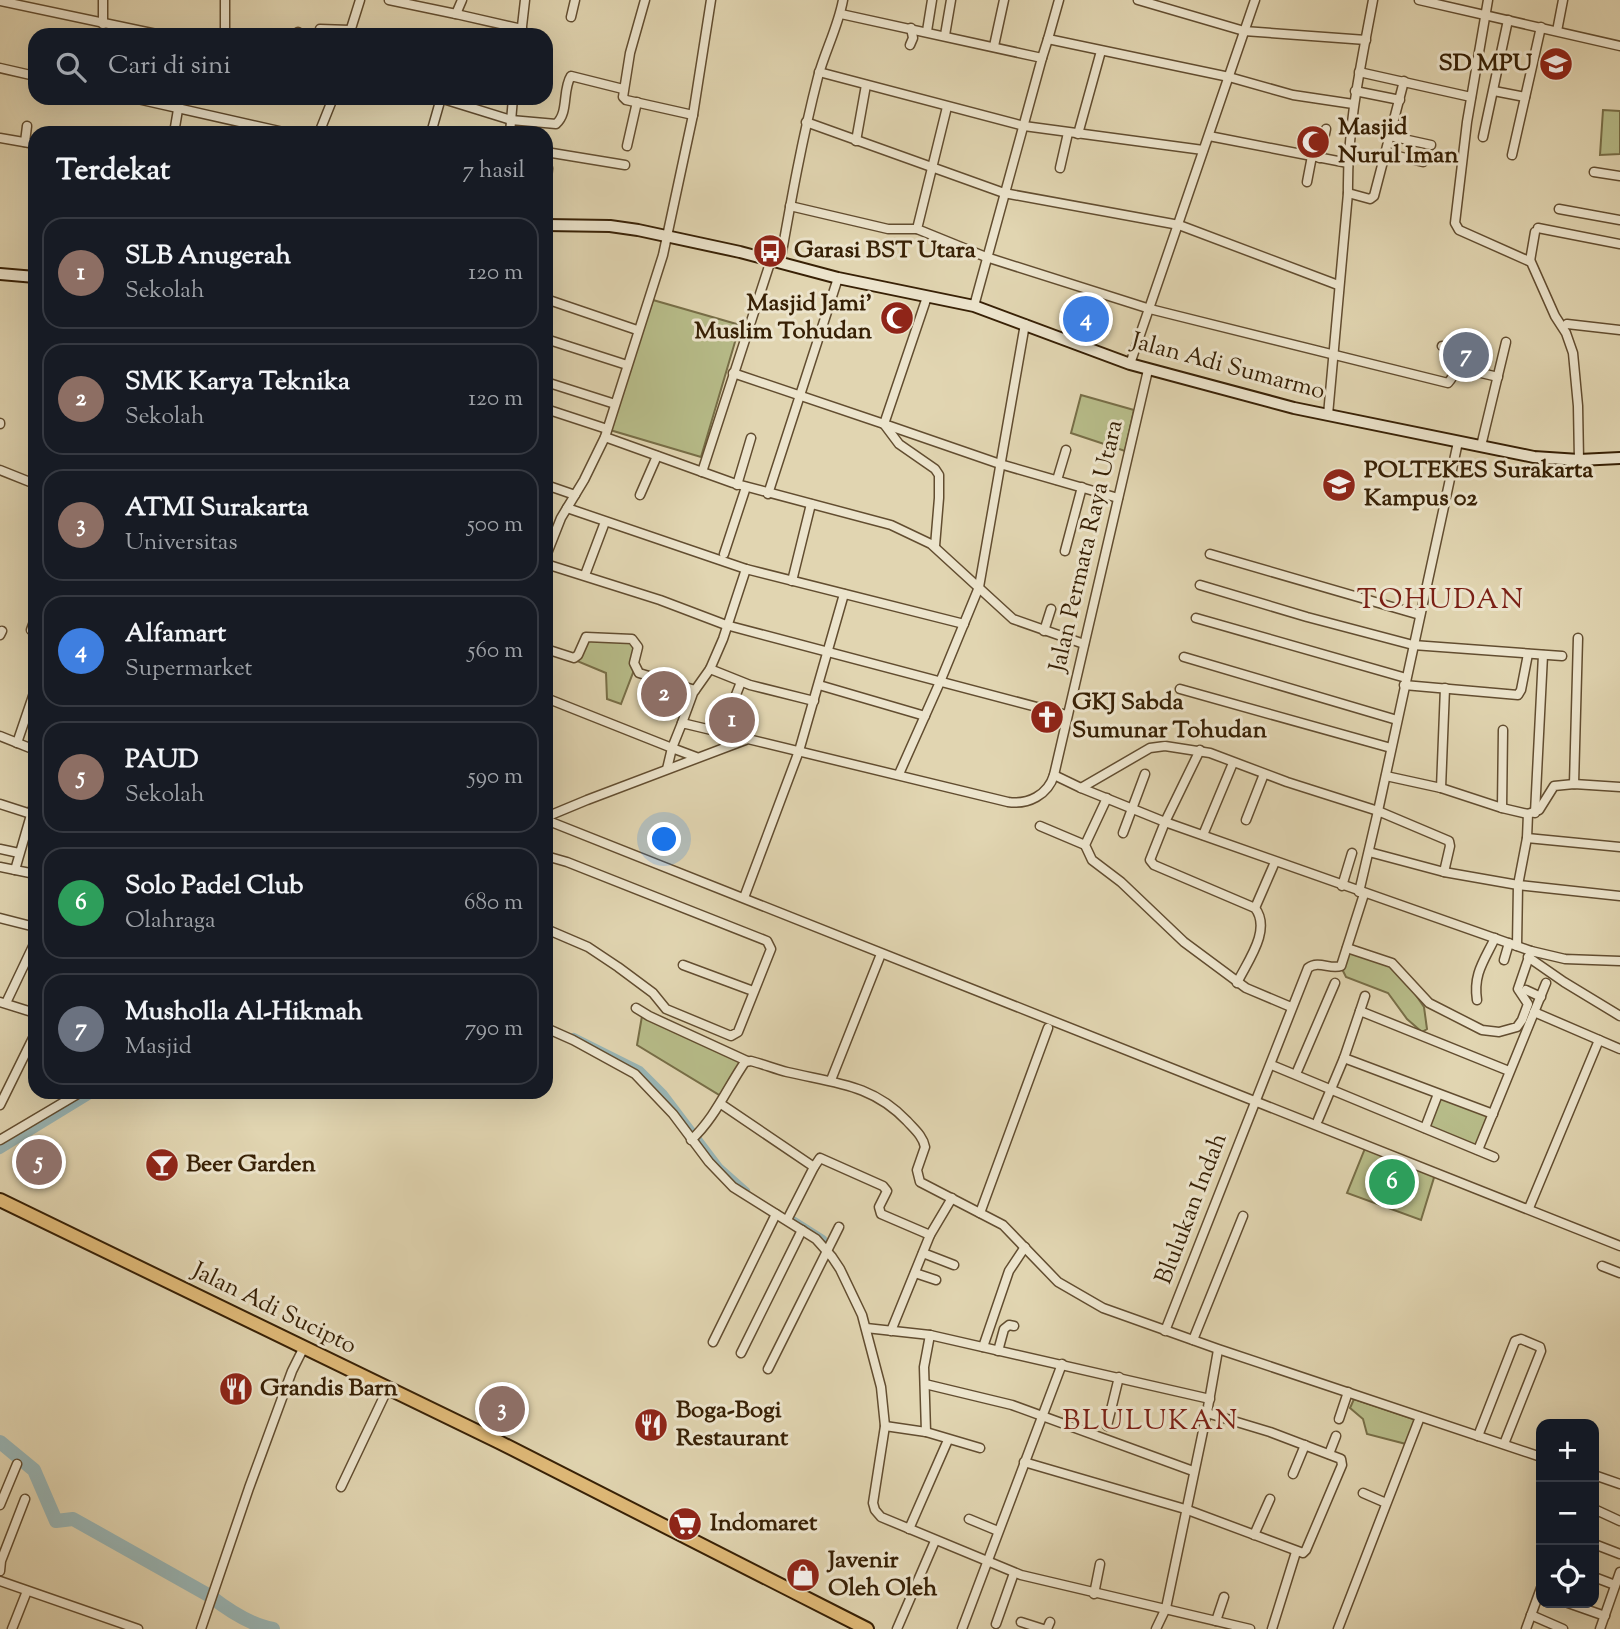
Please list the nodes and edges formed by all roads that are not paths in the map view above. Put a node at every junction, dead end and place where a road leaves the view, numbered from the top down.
1 (103, 0) edge
2 (225, 0) edge
3 (360, 0) edge
4 (388, 0) edge
5 (462, 0) edge
6 (526, 0) edge
7 (575, 0) edge
8 (645, 0) edge
9 (711, 0) edge
10 (843, 0) edge
11 (932, 0) edge
12 (951, 0) edge
13 (1004, 0) edge
14 (1059, 0) edge
15 (1138, 0) edge
16 (1179, 0) edge
17 (1255, 0) edge
18 (1373, 0) edge
19 (1419, 0) edge
20 (1488, 0) edge
21 (1563, 0) edge
22 (0, 1) edge
23 (1176, 10) junction
24 (456, 14) junction
25 (841, 14) junction
26 (1486, 15) junction
27 (571, 17) dead end
28 (1508, 20) junction
29 (103, 24) junction
30 (1541, 27) junction
31 (124, 28) edge
32 (225, 28) edge
33 (352, 28) edge
34 (507, 28) edge
35 (522, 28) edge
36 (911, 28) junction
37 (927, 31) junction
38 (1244, 31) junction
39 (1557, 31) junction
40 (945, 35) junction
41 (1048, 39) junction
42 (1366, 40) junction
43 (910, 45) dead end
44 (994, 46) junction
45 (1620, 46) edge
46 (1101, 51) junction
47 (1042, 58) junction
48 (0, 68) edge
49 (819, 72) junction
50 (1359, 72) junction
51 (28, 74) edge
52 (1228, 76) junction
53 (1404, 81) junction
54 (866, 85) junction
55 (623, 89) junction
56 (1355, 91) junction
57 (1494, 91) junction
58 (1471, 97) junction
59 (1525, 97) junction
60 (1400, 100) junction
61 (637, 102) junction
62 (1353, 104) junction
63 (164, 105) edge
64 (179, 105) edge
65 (330, 105) edge
66 (439, 105) edge
67 (463, 105) edge
68 (512, 105) edge
69 (947, 107) junction
70 (178, 108) junction
71 (693, 115) junction
72 (511, 120) junction
73 (806, 122) junction
74 (27, 126) dead end
75 (175, 126) edge
76 (257, 126) edge
77 (322, 126) edge
78 (433, 126) edge
79 (510, 126) edge
80 (1024, 126) junction
81 (1326, 129) dead end
82 (1068, 133) junction
83 (1078, 134) junction
84 (1209, 136) junction
85 (1390, 136) junction
86 (1483, 137) dead end
87 (0, 138) edge
88 (856, 141) junction
89 (24, 142) junction
90 (28, 143) edge
91 (1431, 145) dead end
92 (627, 146) dead end
93 (1203, 150) junction
94 (553, 153) edge
95 (1385, 153) junction
96 (1512, 155) dead end
97 (1316, 157) junction
98 (1423, 162) dead end
99 (1348, 163) junction
100 (625, 165) dead end
101 (931, 166) junction
102 (1060, 168) dead end
103 (1594, 172) dead end
104 (1620, 176) edge
105 (1307, 182) dead end
106 (1004, 193) junction
107 (1348, 193) junction
108 (790, 205) junction
109 (1559, 209) dead end
110 (1620, 220) edge
111 (553, 225) edge
112 (1179, 225) junction
113 (917, 229) junction
114 (668, 236) junction
115 (1620, 244) edge
116 (986, 257) junction
117 (1530, 261) junction
118 (775, 262) junction
119 (0, 274) edge
120 (28, 276) edge
121 (838, 278) junction
122 (1338, 285) junction
123 (927, 297) junction
124 (553, 301) edge
125 (974, 306) junction
126 (1150, 309) junction
127 (1025, 324) junction
128 (1567, 324) dead end
129 (638, 330) junction
130 (1620, 330) edge
131 (553, 341) edge
132 (1506, 342) dead end
133 (1442, 346) dead end
134 (1332, 355) junction
135 (1130, 364) junction
136 (627, 365) junction
137 (1456, 367) junction
138 (1148, 370) junction
139 (733, 373) junction
140 (1498, 377) junction
141 (553, 384) edge
142 (800, 396) junction
143 (615, 404) junction
144 (553, 412) edge
145 (1328, 415) junction
146 (884, 424) junction
147 (606, 433) junction
148 (751, 438) dead end
149 (1481, 446) junction
150 (1457, 448) junction
151 (1066, 450) dead end
152 (657, 456) junction
153 (1620, 458) edge
154 (1579, 460) junction
155 (1000, 464) junction
156 (0, 470) edge
157 (702, 472) junction
158 (1057, 480) junction
159 (28, 481) edge
160 (742, 486) junction
161 (553, 487) edge
162 (1082, 487) junction
163 (768, 494) junction
164 (575, 495) junction
165 (640, 495) dead end
166 (1118, 498) junction
167 (811, 504) junction
168 (567, 508) junction
169 (605, 522) junction
170 (553, 530) edge
171 (557, 531) junction
172 (553, 540) edge
173 (935, 546) junction
174 (1065, 551) dead end
175 (723, 554) dead end
176 (1210, 554) dead end
177 (553, 566) edge
178 (746, 569) junction
179 (585, 575) junction
180 (792, 581) junction
181 (1200, 585) dead end
182 (979, 587) junction
183 (844, 594) junction
184 (1051, 608) dead end
185 (1420, 615) junction
186 (1196, 618) dead end
187 (964, 624) junction
188 (726, 625) junction
189 (1044, 631) junction
190 (1578, 638) dead end
191 (1084, 644) junction
192 (1413, 645) junction
193 (553, 651) edge
194 (828, 653) junction
195 (1528, 654) junction
196 (1543, 655) junction
197 (1562, 656) dead end
198 (1184, 657) dead end
199 (710, 669) junction
200 (1405, 681) junction
201 (741, 682) junction
202 (940, 682) junction
203 (819, 685) junction
204 (1445, 688) junction
205 (1180, 689) dead end
206 (695, 690) junction
207 (553, 701) edge
208 (814, 701) junction
209 (730, 710) dead end
210 (28, 711) edge
211 (1067, 715) junction
212 (925, 716) junction
213 (1397, 720) junction
214 (682, 723) junction
215 (1503, 730) dead end
216 (0, 736) edge
217 (748, 739) junction
218 (17, 743) junction
219 (28, 747) edge
220 (672, 748) junction
221 (1391, 748) junction
222 (1200, 750) junction
223 (799, 751) junction
224 (696, 757) junction
225 (1233, 763) junction
226 (667, 769) junction
227 (899, 774) junction
228 (1145, 774) dead end
229 (1264, 774) junction
230 (1054, 775) junction
231 (1386, 776) junction
232 (1574, 784) junction
233 (1079, 787) junction
234 (1620, 787) edge
235 (1441, 789) junction
236 (1107, 798) junction
237 (0, 804) edge
238 (1133, 808) junction
239 (1502, 808) junction
240 (1378, 811) junction
241 (28, 813) edge
242 (1532, 813) junction
243 (553, 818) edge
244 (1246, 820) dead end
245 (553, 822) edge
246 (1165, 822) junction
247 (28, 824) edge
248 (1040, 826) dead end
249 (1123, 833) dead end
250 (1203, 835) junction
251 (1527, 838) junction
252 (1085, 845) junction
253 (1620, 847) edge
254 (0, 849) edge
255 (1369, 852) junction
256 (19, 853) junction
257 (1352, 853) dead end
258 (553, 858) edge
259 (1275, 862) junction
260 (0, 867) edge
261 (15, 870) junction
262 (1444, 872) junction
263 (28, 873) edge
264 (1518, 885) junction
265 (1342, 886) junction
266 (1362, 893) junction
267 (745, 895) dead end
268 (1620, 896) edge
269 (1255, 908) junction
270 (0, 918) edge
271 (28, 925) edge
272 (553, 932) edge
273 (1495, 938) junction
274 (1513, 944) junction
275 (1347, 947) junction
276 (881, 954) junction
277 (1529, 954) junction
278 (28, 955) edge
279 (1504, 960) dead end
280 (1620, 961) edge
281 (683, 965) dead end
282 (1237, 983) junction
283 (1335, 983) dead end
284 (1546, 983) dead end
285 (1526, 990) dead end
286 (753, 991) junction
287 (1365, 996) dead end
288 (1541, 997) junction
289 (1477, 1000) dead end
290 (3, 1002) edge
291 (636, 1007) dead end
292 (1291, 1007) junction
293 (28, 1011) edge
294 (1360, 1011) junction
295 (1534, 1012) junction
296 (1620, 1016) edge
297 (1048, 1028) dead end
298 (553, 1031) edge
299 (1599, 1040) junction
300 (28, 1048) edge
301 (1620, 1049) edge
302 (1344, 1058) junction
303 (747, 1061) junction
304 (1274, 1066) dead end
305 (1509, 1071) junction
306 (1296, 1074) junction
307 (831, 1080) junction
308 (1332, 1089) junction
309 (1438, 1094) junction
310 (69, 1099) edge
311 (1254, 1100) junction
312 (720, 1104) junction
313 (0, 1105) edge
314 (1493, 1114) junction
315 (1318, 1120) dead end
316 (1425, 1128) junction
317 (695, 1136) junction
318 (0, 1140) edge
319 (1478, 1150) junction
320 (1494, 1157) dead end
321 (814, 1167) junction
322 (952, 1198) junction
323 (0, 1200) edge
324 (1529, 1208) junction
325 (980, 1213) junction
326 (776, 1214) junction
327 (1243, 1216) dead end
328 (788, 1218) junction
329 (839, 1227) dead end
330 (802, 1230) junction
331 (930, 1235) junction
332 (1620, 1246) edge
333 (1025, 1247) junction
334 (826, 1250) junction
335 (923, 1253) junction
336 (954, 1265) dead end
337 (1602, 1266) dead end
338 (915, 1273) junction
339 (1620, 1273) edge
340 (936, 1280) dead end
341 (1014, 1326) dead end
342 (866, 1328) junction
343 (891, 1331) junction
344 (1165, 1331) junction
345 (930, 1335) junction
346 (1193, 1340) junction
347 (713, 1342) dead end
348 (303, 1347) junction
349 (983, 1347) junction
350 (1218, 1349) junction
351 (998, 1351) junction
352 (741, 1353) dead end
353 (1062, 1364) junction
354 (768, 1369) dead end
355 (1119, 1377) junction
356 (925, 1384) junction
357 (388, 1388) junction
358 (1348, 1392) junction
359 (1210, 1399) junction
360 (1207, 1413) junction
361 (1040, 1416) junction
362 (1420, 1418) junction
363 (1339, 1419) dead end
364 (885, 1426) junction
365 (1107, 1426) dead end
366 (926, 1432) junction
367 (1336, 1436) dead end
368 (1478, 1436) junction
369 (948, 1440) junction
370 (1504, 1444) junction
371 (1305, 1445) junction
372 (980, 1448) dead end
373 (1329, 1454) junction
374 (1536, 1455) edge
375 (1024, 1462) junction
376 (17, 1464) dead end
377 (1193, 1471) junction
378 (1293, 1474) dead end
379 (1599, 1477) edge
380 (1620, 1484) edge
381 (341, 1487) dead end
382 (1363, 1493) dead end
383 (26, 1499) dead end
384 (1270, 1499) dead end
385 (1386, 1503) junction
386 (0, 1506) edge
387 (1185, 1509) junction
388 (1599, 1511) edge
389 (969, 1519) dead end
390 (1620, 1521) edge
391 (909, 1529) junction
392 (998, 1531) junction
393 (1254, 1535) junction
394 (935, 1541) junction
395 (1597, 1545) edge
396 (1296, 1552) junction
397 (1620, 1554) edge
398 (986, 1562) junction
399 (1100, 1564) dead end
400 (1620, 1572) edge
401 (1014, 1573) junction
402 (0, 1577) edge
403 (1599, 1579) edge
404 (1615, 1585) junction
405 (27, 1591) junction
406 (1094, 1594) junction
407 (1224, 1597) dead end
408 (1536, 1603) edge
409 (1166, 1608) junction
410 (1582, 1608) edge
411 (1531, 1615) junction
412 (1605, 1616) junction
413 (1216, 1621) junction
414 (1021, 1622) dead end
415 (996, 1624) dead end
416 (1047, 1627) edge
417 (12, 1629) edge
418 (136, 1629) edge
419 (201, 1629) edge
420 (867, 1629) edge
421 (897, 1629) edge
422 (962, 1629) edge
423 (1156, 1629) edge
424 (1250, 1629) edge
425 (1272, 1629) edge
426 (1338, 1629) edge
427 (1526, 1629) edge
428 (1563, 1629) edge
429 (1600, 1629) edge

1 - 29 street
2 - 32 street
3 - 33 street
4 - 24 street
5 - 24 street
6 - 35 street
7 - 27 street
8 - 55 street
9 - 71 street
10 - 25 street
11 - 37 street
12 - 40 street
13 - 44 street
14 - 41 street
15 - 23 street
16 - 23 street
17 - 38 street
18 - 42 street
19 - 26 street
20 - 26 street
21 - 39 street
22 - 29 street
23 - 38 street
24 - 34 street
25 - 36 street
25 - 49 street
26 - 28 street
26 - 58 street
28 - 30 street
28 - 57 street
29 - 31 street
30 - 39 street
30 - 59 street
36 - 37 street
36 - 43 street
37 - 40 street
38 - 42 street
38 - 52 street
39 - 45 street
40 - 44 street
41 - 46 street
41 - 47 street
42 - 50 street
44 - 47 street
46 - 52 street
46 - 83 street
47 - 80 street
48 - 51 street
49 - 54 street
49 - 73 street
50 - 53 street
50 - 56 street
52 - 62 street
52 - 84 street
53 - 58 street
53 - 60 street
54 - 69 street
54 - 88 street
55 - 61 street
55 - 72 street
56 - 60 street
56 - 62 street
57 - 59 street
57 - 86 street
58 - 117 street
59 - 96 street
60 - 85 street
61 - 71 street
61 - 92 street
62 - 99 street
63 - 70 street
64 - 70 street
65 - 77 street
66 - 78 street
67 - 72 street
68 - 72 street
69 - 80 street
69 - 101 street
70 - 75 street
70 - 76 street
71 - 114 street
72 - 79 street
73 - 88 street
73 - 108 street
74 - 89 street
80 - 82 street
80 - 106 street
81 - 97 street
82 - 83 street
82 - 102 street
83 - 93 street
84 - 93 street
84 - 97 street
85 - 91 street
85 - 95 street
87 - 89 street
88 - 101 street
89 - 90 street
93 - 112 street
94 - 100 street
95 - 98 street
95 - 107 street
97 - 99 street
97 - 105 street
99 - 107 street
101 - 106 street
101 - 113 street
103 - 104 street
106 - 112 street
106 - 116 street
107 - 122 street
108 - 113 street
108 - 118 street
109 - 110 street
111 - 114 main road, Jalan Adi Sumarmo
112 - 122 street
112 - 126 street
113 - 116 street
114 - 118 main road, Jalan Adi Sumarmo
114 - 129 street
115 - 117 street
116 - 125 street
116 - 126 street
117 - 154 street
118 - 121 main road, Jalan Adi Sumarmo
118 - 139 street
119 - 120 main road
121 - 123 main road, Jalan Adi Sumarmo
121 - 142 street
122 - 134 street
123 - 125 main road, Jalan Adi Sumarmo
123 - 146 street
124 - 129 street
125 - 127 main road, Jalan Adi Sumarmo
126 - 134 street
126 - 135 street
127 - 135 main road, Jalan Adi Sumarmo
127 - 155 street
128 - 130 street
129 - 136 street
131 - 136 street
132 - 140 street
133 - 137 street
134 - 137 street
134 - 145 street
135 - 138 main road, Jalan Adi Sumarmo
136 - 143 street
137 - 140 street
138 - 145 main road, Jalan Adi Sumarmo
138 - 166 street, Jalan Permata Raya Utara
139 - 142 street
139 - 157 street
140 - 149 street
141 - 143 street
142 - 146 street
142 - 163 street
143 - 147 street
144 - 147 street
145 - 150 main road, Jalan Adi Sumarmo
146 - 155 street
146 - 173 street
147 - 152 street
147 - 164 street
148 - 160 street
149 - 150 main road, Jalan Adi Sumarmo
149 - 154 main road, Jalan Adi Sumarmo
150 - 185 street
151 - 158 street
152 - 157 street
152 - 165 street
153 - 154 main road, Jalan Adi Sumarmo
155 - 158 street
155 - 182 street
156 - 159 street
157 - 160 street
158 - 162 street
160 - 163 street
160 - 175 street
161 - 164 street
162 - 166 street
162 - 174 street
163 - 167 street
164 - 168 street
166 - 191 street, Jalan Permata Raya Utara
167 - 173 street
167 - 180 street
168 - 169 street
168 - 171 street
169 - 178 street
169 - 179 street
170 - 171 street
171 - 172 street
173 - 182 street
176 - 185 street
177 - 179 street
178 - 180 street
178 - 188 street
179 - 188 street
180 - 183 street
181 - 192 street
182 - 187 street
182 - 189 street
183 - 187 street
183 - 194 street
184 - 189 street
185 - 192 street
186 - 200 street
187 - 202 street
188 - 194 street
188 - 199 street
189 - 191 street
190 - 232 street
191 - 211 street, Jalan Permata Raya Utara
192 - 195 street
192 - 200 street
193 - 206 street
194 - 202 street
194 - 203 street
195 - 196 street
195 - 204 street
196 - 197 street
196 - 242 street
198 - 213 street
199 - 201 street
199 - 206 street
200 - 204 street
200 - 213 street
201 - 208 street
201 - 209 street
202 - 211 street
202 - 212 street
203 - 208 street
203 - 212 street
204 - 235 street
205 - 221 street
206 - 214 street
207 - 220 street
208 - 223 street
210 - 218 street
211 - 230 street, Jalan Permata Raya Utara
212 - 227 street
213 - 221 street
214 - 217 street
214 - 220 street
215 - 239 street
216 - 218 street
217 - 223 street
217 - 224 street
218 - 219 street
220 - 224 street
220 - 226 street
221 - 231 street
222 - 225 street
222 - 233 street
222 - 246 street
223 - 227 street
223 - 267 street
224 - 226 street
225 - 229 street
225 - 250 street
226 - 243 street
227 - 230 street
228 - 238 street
229 - 240 street
229 - 244 street
230 - 233 street
231 - 235 street
231 - 240 street
232 - 234 street
232 - 242 street
233 - 236 street
235 - 239 street
236 - 238 street
236 - 252 street
237 - 241 street
238 - 246 street
238 - 249 street
239 - 242 street
240 - 255 street
240 - 262 street
242 - 251 street
245 - 276 street
246 - 250 street
246 - 269 street
247 - 256 street
248 - 252 street
250 - 259 street
251 - 253 street
251 - 264 street
252 - 282 street
254 - 256 street
255 - 262 street
255 - 266 street
256 - 261 street
257 - 265 street
258 - 286 street
259 - 265 street
259 - 269 street
260 - 261 street
261 - 263 street
262 - 264 street
264 - 268 street
264 - 274 street
265 - 266 street
266 - 273 street
266 - 275 street
269 - 282 street
270 - 271 street
272 - 286 street
273 - 274 street
273 - 289 street
274 - 277 street
274 - 279 street
275 - 277 street
275 - 292 street, Blulukan Indah
276 - 307 street
276 - 311 street
277 - 280 street
277 - 296 street
278 - 290 street
281 - 286 street
282 - 292 street
283 - 306 street
284 - 288 street
285 - 288 street
287 - 294 street
288 - 295 street
290 - 293 street
291 - 303 street
292 - 311 street, Blulukan Indah
294 - 302 street
294 - 305 street
295 - 299 street
295 - 305 street
297 - 325 street
298 - 317 street
299 - 301 street
299 - 324 street
300 - 313 street
302 - 308 street
302 - 309 street
303 - 307 street
303 - 312 street
304 - 306 street
305 - 314 street
306 - 308 street
307 - 322 street
308 - 315 street
308 - 316 street
309 - 314 street
309 - 316 street
310 - 318 street
311 - 324 street
311 - 344 street, Blulukan Indah
312 - 317 street
312 - 321 street
314 - 319 street
316 - 319 street
317 - 326 street
319 - 320 street
321 - 328 street
321 - 331 street
322 - 325 street
322 - 331 street
323 - 348 highway, Jalan Adi Sucipto
324 - 332 street
325 - 333 street
326 - 328 street
326 - 347 street
327 - 346 street
328 - 330 street
329 - 334 street
330 - 334 street
330 - 352 street
331 - 335 street
333 - 344 street
333 - 349 street
334 - 342 street
334 - 354 street
335 - 336 street
335 - 338 street
337 - 339 street
338 - 340 street
338 - 343 street
341 - 351 street
342 - 343 street
342 - 364 street
343 - 345 street
344 - 346 street
345 - 349 street
345 - 356 street
346 - 350 street
348 - 357 highway, Jalan Adi Sucipto
348 - 419 street
349 - 351 street
350 - 358 street
350 - 359 street
351 - 353 street
353 - 355 street
353 - 361 street
355 - 359 street
355 - 365 street
356 - 361 street
356 - 366 street
357 - 381 street
357 - 420 highway, Jalan Adi Sucipto
358 - 362 street
358 - 363 street
359 - 360 street
360 - 371 street
360 - 377 street
361 - 375 street
361 - 377 street
362 - 368 street
362 - 385 street
364 - 366 street
364 - 391 street
366 - 369 street
367 - 373 street
368 - 370 street
368 - 370 street
369 - 372 street
369 - 391 street
370 - 374 street
371 - 373 street
371 - 378 street
373 - 396 street
375 - 387 street
375 - 392 street
376 - 386 street
377 - 387 street
379 - 380 street
382 - 385 street
383 - 402 street
384 - 393 street
385 - 426 street
387 - 393 street
387 - 409 street
388 - 390 street
389 - 392 street
391 - 394 street
392 - 398 street
393 - 396 street
394 - 398 street
394 - 421 street
395 - 397 street
396 - 425 street
398 - 401 street
398 - 422 street
399 - 406 street
400 - 404 street
401 - 406 street
401 - 415 street
402 - 405 street
403 - 404 street
404 - 412 street
405 - 417 street
405 - 418 street
406 - 409 street
407 - 413 street
408 - 411 street
409 - 413 street
409 - 423 street
410 - 412 street
411 - 427 street
411 - 428 street
412 - 429 street
413 - 424 street
414 - 416 street

